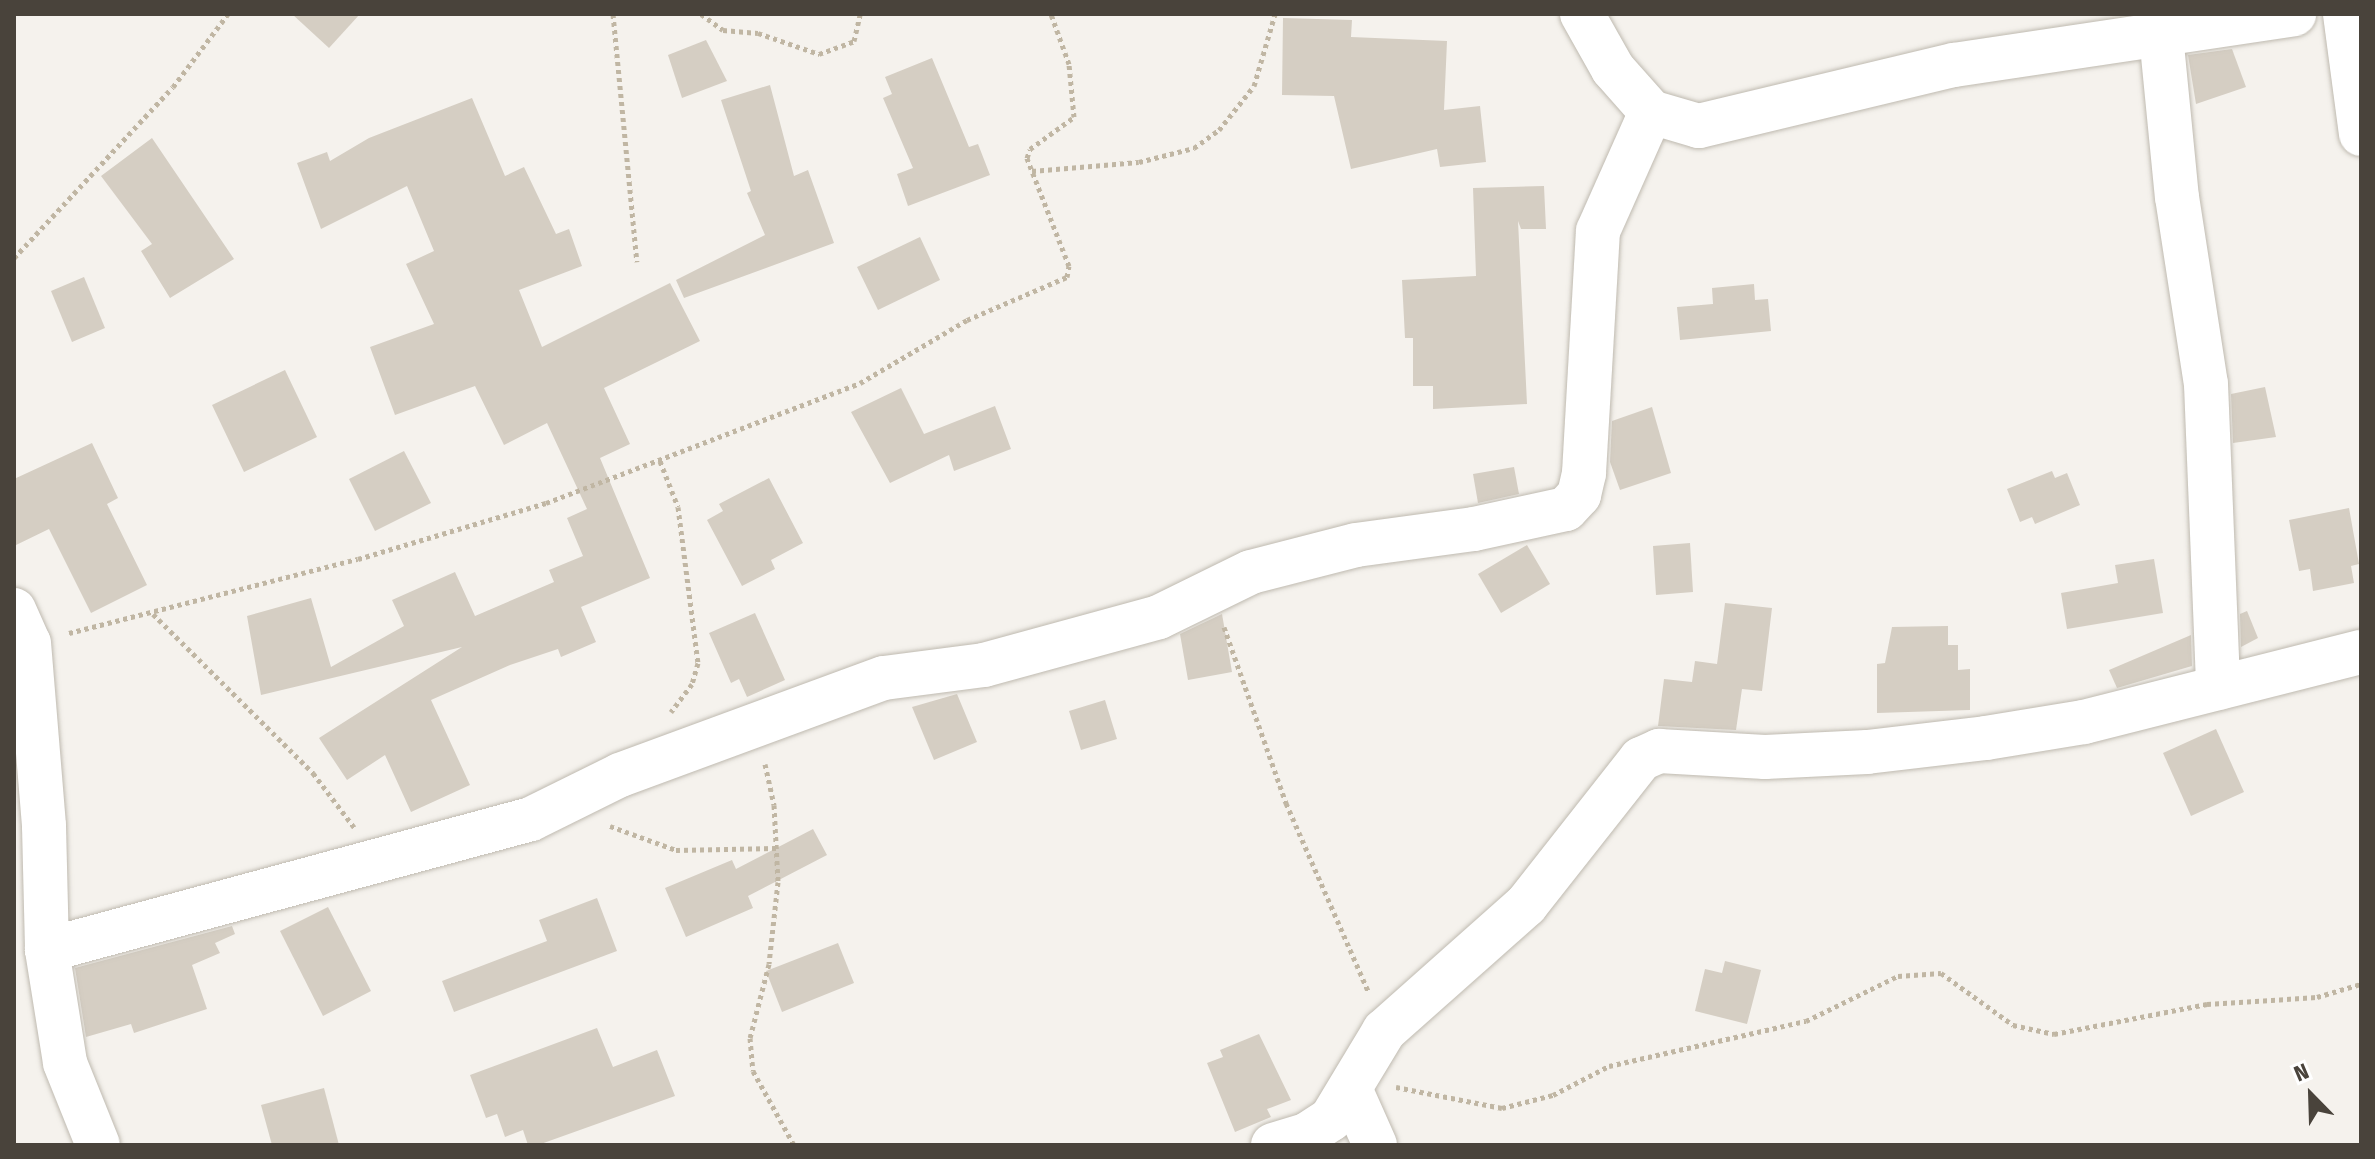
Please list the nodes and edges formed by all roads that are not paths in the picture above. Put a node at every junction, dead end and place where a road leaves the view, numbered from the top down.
1 (1582, 14) edge
2 (2294, 14) edge
3 (2345, 14) edge
4 (2161, 35) junction
5 (1651, 112) junction
6 (2361, 134) edge
7 (22, 626) edge
8 (2361, 652) edge
9 (2218, 688) junction
10 (47, 950) junction
11 (1351, 1091) junction
12 (98, 1145) edge
13 (1273, 1145) edge
14 (1375, 1145) edge

1 - 5 street
2 - 4 street
3 - 6 street
4 - 5 street
4 - 9 street
5 - 10 street
7 - 10 street
8 - 9 street
9 - 11 street
10 - 12 street
11 - 13 street
11 - 14 street

